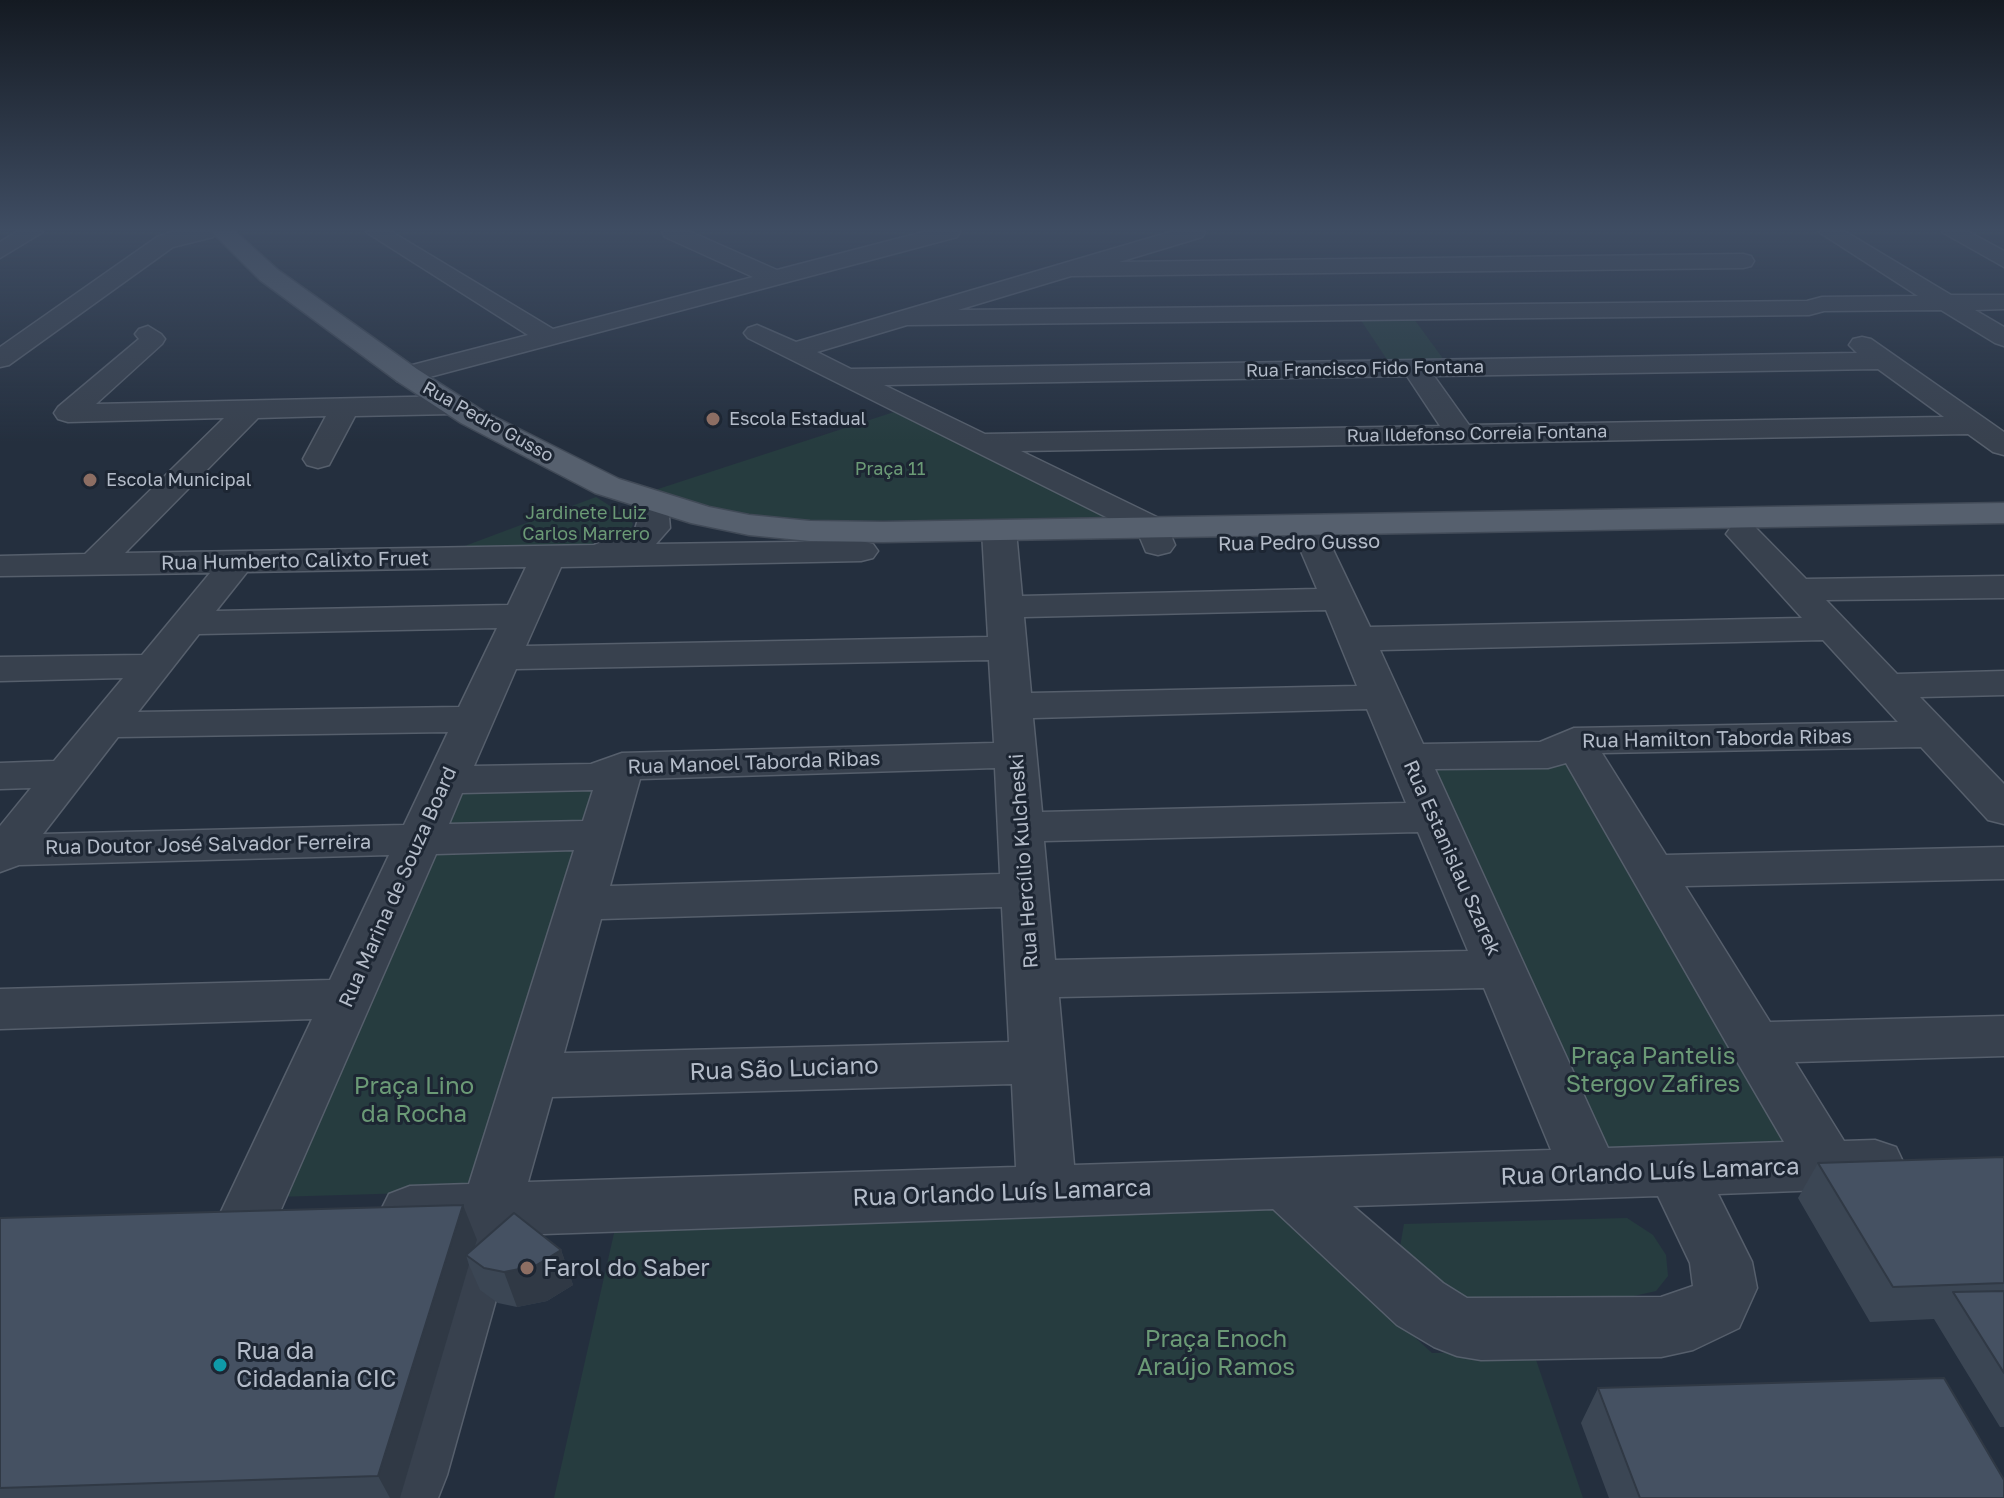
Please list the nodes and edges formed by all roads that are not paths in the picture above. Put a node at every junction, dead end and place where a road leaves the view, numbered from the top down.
1 (81, 302) edge
2 (306, 302) edge
3 (491, 302) edge
4 (685, 302) edge
5 (958, 302) edge
6 (1369, 302) edge
7 (1801, 302) edge
8 (1945, 302) junction
9 (2004, 302) edge
10 (1809, 308) junction
11 (1377, 313) junction
12 (903, 318) junction
13 (757, 333) dead end
14 (148, 334) dead end
15 (550, 338) junction
16 (2004, 338) edge
17 (794, 351) junction
18 (0, 359) edge
19 (1884, 361) junction
20 (1415, 368) junction
21 (407, 375) junction
22 (847, 377) junction
23 (452, 405) junction
24 (345, 408) junction
25 (249, 410) junction
26 (1974, 425) junction
27 (1460, 434) junction
28 (980, 443) junction
29 (2004, 446) edge
30 (318, 459) dead end
31 (607, 486) junction
32 (2004, 513) edge
33 (653, 517) junction
34 (2004, 530) edge
35 (1743, 534) junction
36 (1155, 536) junction
37 (1000, 539) junction
38 (1314, 542) junction
39 (861, 551) junction
40 (548, 556) junction
41 (591, 556) junction
42 (237, 562) junction
43 (94, 565) junction
44 (0, 566) edge
45 (2004, 587) edge
46 (1796, 590) junction
47 (521, 616) junction
48 (1348, 619) junction
49 (188, 623) junction
50 (1006, 627) junction
51 (1833, 629) junction
52 (502, 658) junction
53 (154, 666) junction
54 (0, 669) edge
55 (2004, 683) edge
56 (1886, 686) junction
57 (1382, 697) junction
58 (1012, 706) junction
59 (474, 719) junction
60 (106, 725) junction
61 (1932, 734) junction
62 (1574, 741) junction
63 (1016, 755) junction
64 (1408, 757) junction
65 (622, 766) junction
66 (67, 774) junction
67 (0, 776) edge
68 (447, 780) junction
69 (2003, 807) edge
70 (1434, 817) junction
71 (1021, 827) junction
72 (602, 835) junction
73 (420, 839) junction
74 (3, 853) edge
75 (2004, 863) edge
76 (1652, 871) junction
77 (1026, 890) junction
78 (582, 903) junction
79 (1501, 969) junction
80 (1032, 979) junction
81 (347, 999) junction
82 (0, 1009) edge
83 (2004, 1036) edge
84 (1754, 1043) junction
85 (1038, 1062) junction
86 (530, 1076) junction
87 (1931, 1163) edge
88 (1828, 1166) junction
89 (1676, 1171) junction
90 (1591, 1174) junction
91 (1286, 1184) junction
92 (1047, 1191) junction
93 (491, 1210) junction
94 (225, 1218) joint
95 (407, 1476) dead end

1 - 18 street
2 - 21 main road, Rua Pedro Gusso
3 - 15 street
4 - 15 street
5 - 12 street
6 - 11 street
7 - 10 street
8 - 9 street
8 - 10 street
8 - 16 street
10 - 11 street
10 - 19 street
11 - 12 street
12 - 17 street
13 - 17 street
14 - 25 street
15 - 21 street
17 - 22 street
19 - 20 street, Rua Francisco Fido Fontana
19 - 26 street
20 - 22 street, Rua Francisco Fido Fontana
20 - 27 street
21 - 23 main road, Rua Pedro Gusso
22 - 28 street
23 - 24 street
23 - 31 main road, Rua Pedro Gusso
24 - 25 street
24 - 30 street
25 - 43 street
26 - 27 street, Rua Ildefonso Correia Fontana
26 - 29 street
27 - 28 street, Rua Ildefonso Correia Fontana
28 - 36 street
31 - 33 main road, Rua Pedro Gusso
31 - 37 main road, Rua Pedro Gusso
32 - 36 main road, Rua Pedro Gusso
33 - 39 main road, Rua Pedro Gusso
33 - 41 street, Rua Humberto Calixto Fruet
34 - 35 main road, Rua Pedro Gusso
35 - 38 main road, Rua Pedro Gusso
35 - 46 street
36 - 37 main road, Rua Pedro Gusso
36 - 38 main road, Rua Pedro Gusso
37 - 39 main road, Rua Pedro Gusso
37 - 50 street, Rua Hercílio Kulcheski
38 - 48 street, Rua Estanislau Szarek
39 - 41 street, Rua Humberto Calixto Fruet
40 - 41 street, Rua Humberto Calixto Fruet
40 - 42 street, Rua Humberto Calixto Fruet
40 - 47 street, Rua Marina de Souza Board
42 - 43 street, Rua Humberto Calixto Fruet
42 - 49 street
43 - 44 street, Rua Humberto Calixto Fruet
45 - 46 street
46 - 51 street
47 - 49 street
47 - 52 street, Rua Marina de Souza Board
48 - 50 street
48 - 51 street
48 - 57 street, Rua Estanislau Szarek
49 - 53 street
50 - 52 street
50 - 58 street, Rua Hercílio Kulcheski
51 - 56 street
52 - 59 street, Rua Marina de Souza Board
53 - 54 street
53 - 60 street
55 - 56 street
56 - 61 street
57 - 58 street
57 - 64 street, Rua Estanislau Szarek
58 - 63 street, Rua Hercílio Kulcheski
59 - 60 street
59 - 68 street, Rua Marina de Souza Board
60 - 66 street
61 - 62 street, Rua Hamilton Taborda Ribas
61 - 69 street
62 - 64 street, Rua Hamilton Taborda Ribas
62 - 76 street
63 - 65 street, Rua Manoel Taborda Ribas
63 - 71 street, Rua Hercílio Kulcheski
64 - 70 street, Rua Estanislau Szarek
65 - 68 street, Rua Manoel Taborda Ribas
65 - 72 street
66 - 67 street
66 - 74 street
68 - 73 street, Rua Marina de Souza Board
70 - 71 street
70 - 79 street, Rua Estanislau Szarek
71 - 77 street, Rua Hercílio Kulcheski
72 - 73 street, Rua Doutor José Salvador Ferreira
72 - 78 street
73 - 74 street, Rua Doutor José Salvador Ferreira
73 - 81 street, Rua Marina de Souza Board
75 - 76 street
76 - 84 street
77 - 78 street
77 - 80 street, Rua Hercílio Kulcheski
78 - 86 street
79 - 80 street
79 - 90 street, Rua Estanislau Szarek
80 - 85 street, Rua Hercílio Kulcheski
81 - 82 street
81 - 94 street, Rua Marina de Souza Board
83 - 84 street
84 - 88 street
85 - 86 street, Rua São Luciano
85 - 92 street, Rua Hercílio Kulcheski
86 - 93 street
87 - 88 street, Rua Orlando Luís Lamarca
88 - 89 street, Rua Orlando Luís Lamarca
89 - 90 street, Rua Orlando Luís Lamarca
89 - 91 street
90 - 91 street, Rua Orlando Luís Lamarca
91 - 92 street, Rua Orlando Luís Lamarca
92 - 93 street, Rua Orlando Luís Lamarca
93 - 94 street, Rua Orlando Luís Lamarca
93 - 95 street

